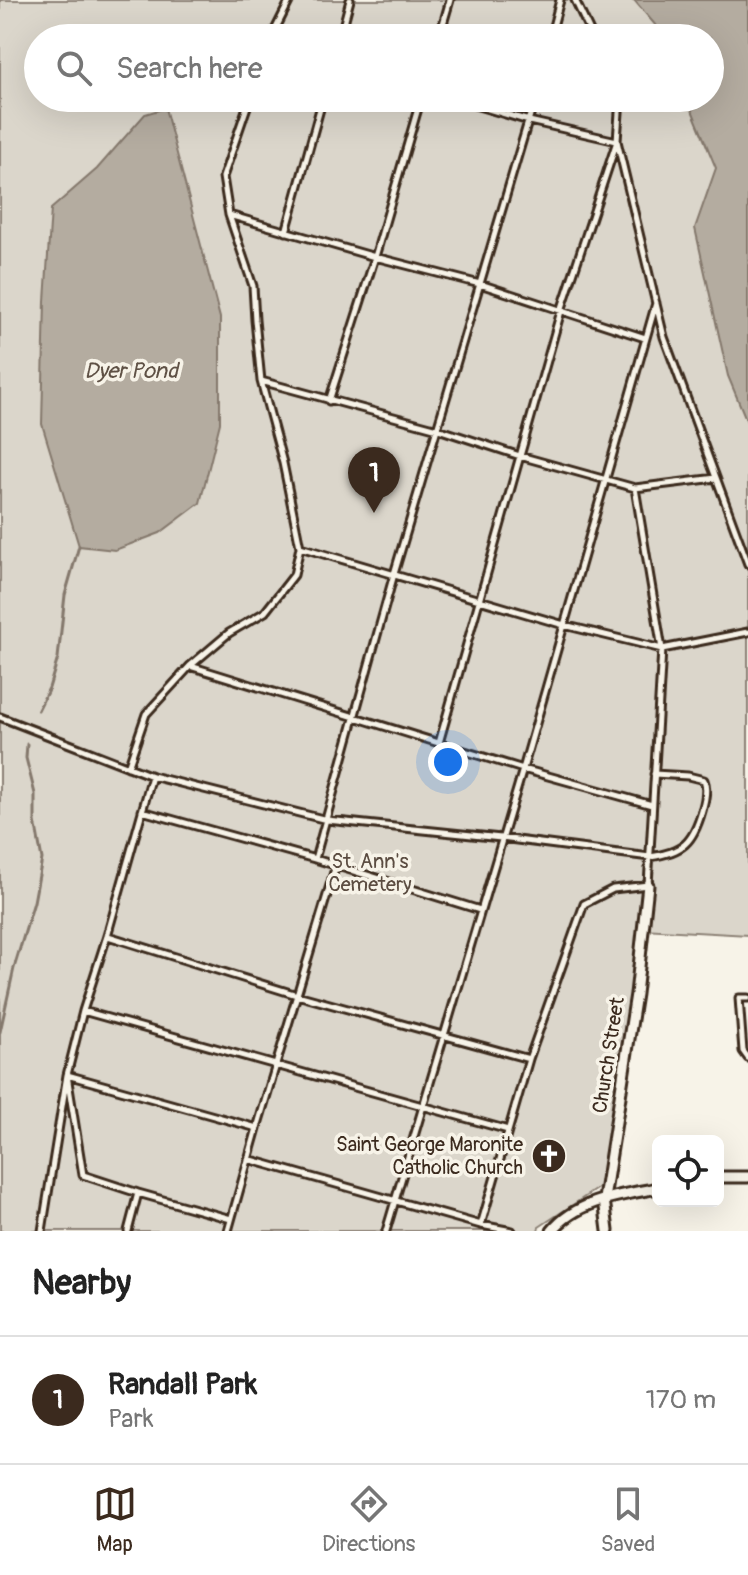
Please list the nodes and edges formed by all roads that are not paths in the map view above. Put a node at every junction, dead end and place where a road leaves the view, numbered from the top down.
1 (290, 0) edge
2 (350, 0) edge
3 (450, 0) edge
4 (560, 0) edge
5 (575, 0) edge
6 (278, 24) edge
7 (344, 24) edge
8 (443, 24) edge
9 (554, 24) edge
10 (586, 24) edge
11 (245, 112) edge
12 (319, 112) edge
13 (417, 112) edge
14 (498, 112) edge
15 (531, 112) edge
16 (619, 112) edge
17 (529, 121) junction
18 (617, 141) junction
19 (229, 215) junction
20 (286, 232) junction
21 (375, 257) junction
22 (480, 284) junction
23 (656, 303) junction
24 (561, 311) junction
25 (645, 338) junction
26 (261, 381) junction
27 (329, 401) junction
28 (438, 429) junction
29 (520, 456) junction
30 (716, 478) junction
31 (606, 480) junction
32 (635, 488) junction
33 (300, 547) junction
34 (748, 564) edge
35 (394, 574) junction
36 (479, 599) junction
37 (564, 625) junction
38 (748, 632) edge
39 (662, 649) junction
40 (190, 666) junction
41 (354, 716) junction
42 (0, 717) edge
43 (439, 743) junction
44 (128, 767) junction
45 (523, 769) junction
46 (654, 774) junction
47 (152, 776) junction
48 (652, 805) junction
49 (142, 811) junction
50 (327, 820) junction
51 (501, 838) junction
52 (650, 857) junction
53 (315, 859) junction
54 (336, 865) junction
55 (648, 885) junction
56 (480, 910) junction
57 (107, 936) junction
58 (297, 995) junction
59 (748, 998) edge
60 (83, 1011) junction
61 (444, 1035) junction
62 (748, 1058) edge
63 (529, 1059) junction
64 (276, 1065) junction
65 (67, 1075) junction
66 (423, 1106) junction
67 (257, 1128) junction
68 (508, 1130) junction
69 (248, 1159) junction
70 (724, 1177) edge
71 (748, 1177) edge
72 (652, 1189) edge
73 (138, 1193) junction
74 (604, 1199) junction
75 (395, 1201) junction
76 (231, 1219) junction
77 (481, 1225) junction
78 (42, 1231) edge
79 (128, 1231) edge
80 (228, 1231) edge
81 (386, 1231) edge
82 (512, 1231) edge
83 (552, 1231) edge
84 (608, 1231) edge

1 - 6 lane
2 - 7 lane
3 - 8 lane
4 - 9 lane
5 - 10 lane
11 - 19 lane
12 - 20 lane
13 - 21 lane
14 - 17 lane
15 - 17 lane
16 - 18 lane
17 - 18 lane
17 - 22 lane
18 - 23 lane
18 - 24 lane
19 - 20 lane
19 - 26 lane
20 - 21 lane
21 - 22 lane
21 - 27 lane
22 - 24 lane
22 - 28 lane
23 - 25 lane
23 - 30 lane
24 - 25 lane
24 - 29 lane
25 - 31 lane
26 - 27 lane
26 - 33 lane
27 - 28 lane
28 - 29 lane
28 - 35 lane
29 - 31 lane
29 - 36 lane
30 - 32 lane
30 - 34 lane
31 - 32 lane
31 - 37 lane
32 - 39 lane
33 - 35 lane
33 - 40 lane
35 - 36 lane
35 - 41 lane
36 - 37 lane
36 - 43 lane
37 - 39 lane
37 - 45 lane
38 - 39 lane
39 - 46 lane
40 - 41 lane
40 - 44 lane
41 - 43 lane
41 - 50 lane
42 - 44 lane
43 - 45 lane
44 - 47 lane
45 - 48 lane
45 - 51 lane
46 - 48 lane
46 - 52 lane
47 - 49 lane
47 - 50 lane
48 - 52 lane
49 - 53 lane
49 - 57 lane
50 - 51 lane
50 - 53 lane
51 - 52 lane
51 - 56 lane
52 - 55 lane
53 - 54 lane
54 - 56 lane
54 - 58 lane
55 - 63 lane
55 - 74 street, Church Street
56 - 61 lane
57 - 58 lane
57 - 60 lane
58 - 61 lane
58 - 64 lane
59 - 62 lane
60 - 64 lane
60 - 65 lane
61 - 63 lane
61 - 66 lane
63 - 68 lane
64 - 66 lane
64 - 67 lane
65 - 67 lane
65 - 73 lane
65 - 78 lane
66 - 68 lane
66 - 75 lane
67 - 69 lane
68 - 77 lane
69 - 75 lane
69 - 76 lane
70 - 71 street
72 - 74 street
73 - 76 lane
73 - 79 lane
74 - 83 street
74 - 84 street, Church Street
75 - 77 lane
75 - 81 lane
76 - 80 lane
77 - 82 lane

